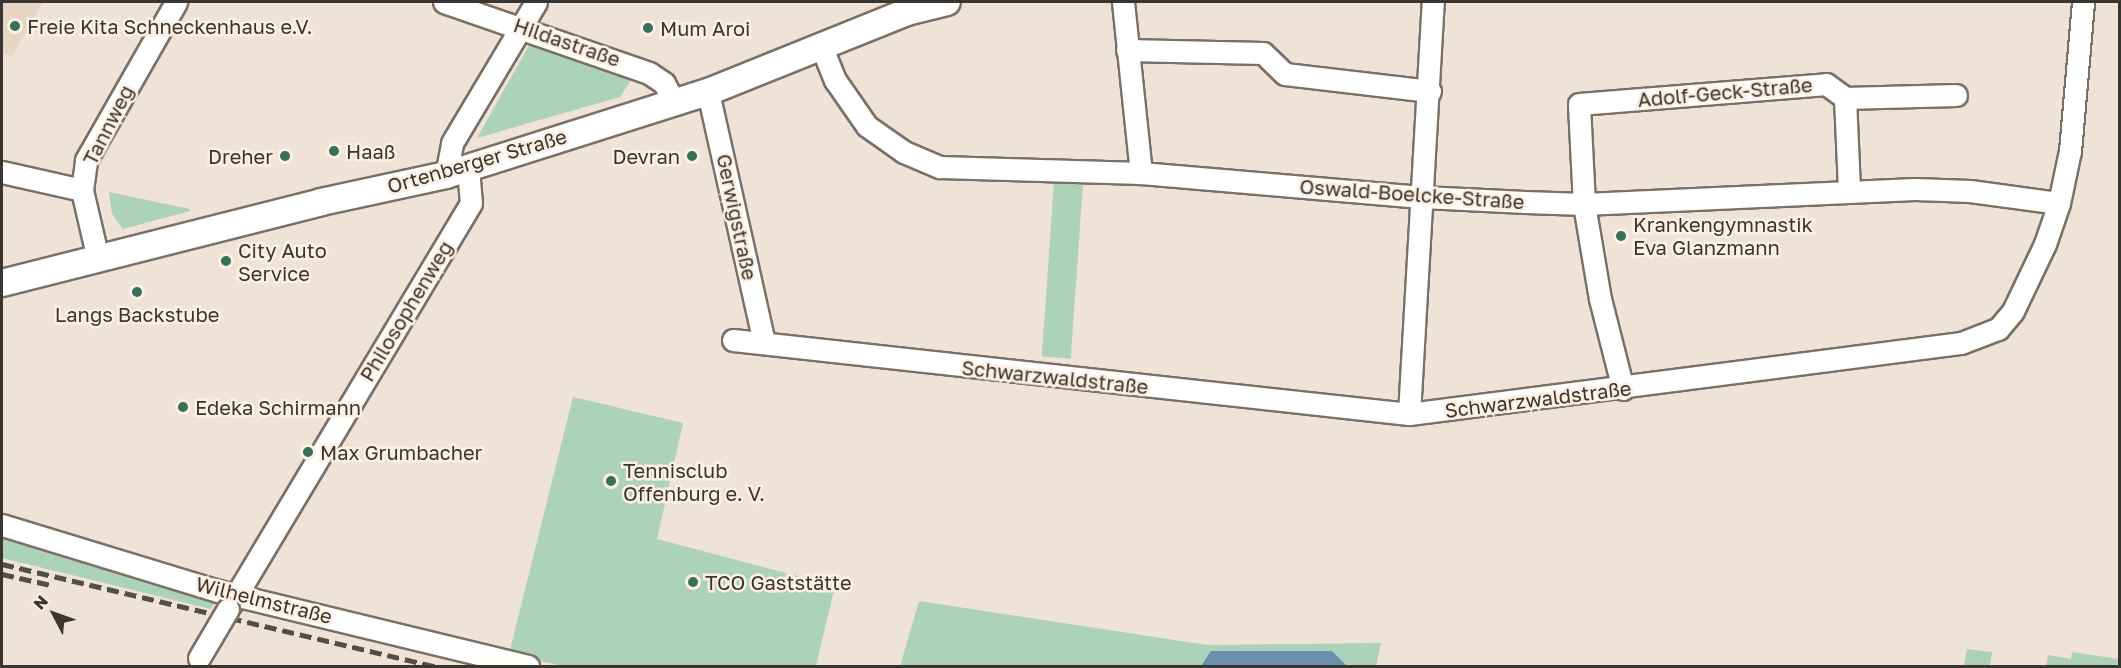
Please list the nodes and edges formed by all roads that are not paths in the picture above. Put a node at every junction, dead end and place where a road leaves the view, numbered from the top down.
1 (176, 2) edge
2 (444, 2) edge
3 (536, 2) edge
4 (947, 2) edge
5 (1123, 2) edge
6 (1433, 2) edge
7 (2083, 2) edge
8 (915, 7) edge
9 (522, 26) junction
10 (822, 48) junction
11 (1127, 50) junction
12 (1431, 91) junction
13 (708, 92) junction
14 (1956, 95) dead end
15 (1845, 98) junction
16 (674, 104) junction
17 (457, 171) junction
18 (2, 172) edge
19 (1141, 173) junction
20 (82, 190) junction
21 (1849, 190) junction
22 (1421, 197) junction
23 (2059, 203) junction
24 (1584, 204) junction
25 (99, 259) junction
26 (2, 283) edge
27 (733, 340) dead end
28 (764, 343) junction
29 (1623, 389) junction
30 (1409, 414) junction
31 (2, 525) edge
32 (233, 601) junction
33 (196, 662) edge
34 (528, 666) edge

1 - 20 street, Tannweg
2 - 9 street, Hildastraße
3 - 9 street, Philosophenweg
4 - 8 main road, Ortenberger Straße
5 - 11 street
6 - 12 street
7 - 23 street, Schwarzwaldstraße
8 - 10 main road, Ortenberger Straße
9 - 16 street, Hildastraße
9 - 17 street, Philosophenweg
10 - 13 main road, Ortenberger Straße
10 - 19 street, Oswald-Boelcke-Straße
11 - 12 street
11 - 19 street
12 - 22 street
13 - 16 main road, Ortenberger Straße
13 - 28 street, Gerwigstraße
14 - 15 street, Adolf-Geck-Straße
15 - 21 street
15 - 24 street, Adolf-Geck-Straße
16 - 17 main road, Ortenberger Straße
17 - 25 main road, Ortenberger Straße
17 - 32 street, Philosophenweg
18 - 20 street
19 - 22 street, Oswald-Boelcke-Straße
20 - 25 street, Tannweg
21 - 23 street, Oswald-Boelcke-Straße
21 - 24 street, Oswald-Boelcke-Straße
22 - 24 street, Oswald-Boelcke-Straße
22 - 30 street
23 - 29 street, Schwarzwaldstraße
24 - 29 street
25 - 26 main road, Ortenberger Straße
27 - 28 street, Schwarzwaldstraße
28 - 30 street, Schwarzwaldstraße
29 - 30 street, Schwarzwaldstraße
31 - 32 street, Wilhelmstraße
32 - 33 street, Philosophenweg, bridge
32 - 34 street, Wilhelmstraße

